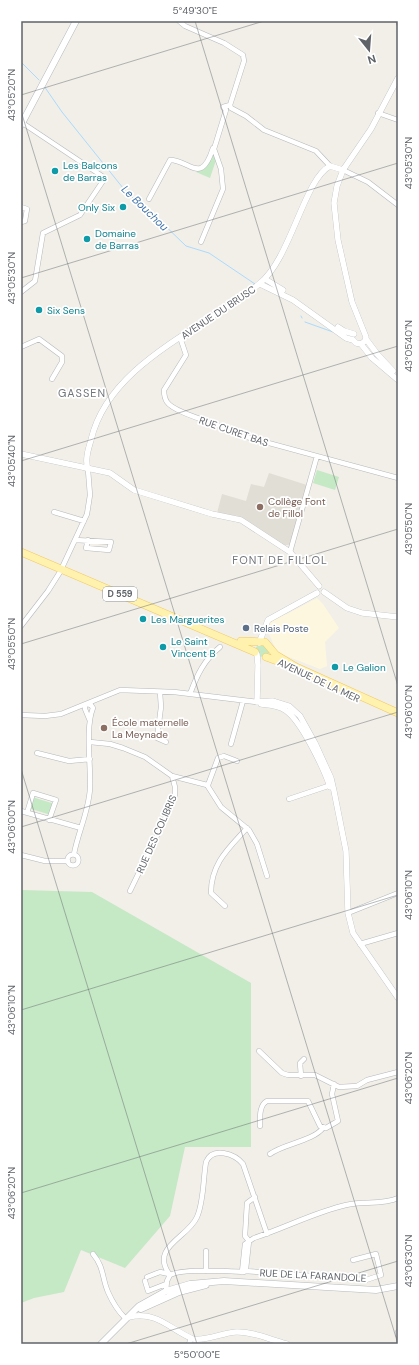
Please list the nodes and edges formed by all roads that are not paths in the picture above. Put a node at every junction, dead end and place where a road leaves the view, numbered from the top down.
1 (73, 21) edge
2 (76, 21) edge
3 (179, 21) edge
4 (52, 62) junction
5 (398, 78) edge
6 (231, 106) junction
7 (378, 113) junction
8 (398, 120) edge
9 (21, 122) edge
10 (214, 144) junction
11 (330, 166) junction
12 (343, 170) junction
13 (149, 199) dead end
14 (398, 205) edge
15 (21, 207) edge
16 (21, 222) edge
17 (201, 242) dead end
18 (263, 281) junction
19 (21, 292) edge
20 (357, 334) junction
21 (180, 337) junction
22 (366, 339) junction
23 (361, 344) junction
24 (21, 347) edge
25 (398, 375) edge
26 (52, 379) dead end
27 (398, 380) edge
28 (21, 454) edge
29 (317, 456) junction
30 (88, 470) junction
31 (398, 478) edge
32 (54, 512) dead end
33 (84, 521) junction
34 (75, 540) junction
35 (88, 540) junction
36 (21, 552) edge
37 (290, 552) junction
38 (61, 569) junction
39 (319, 586) junction
40 (324, 592) junction
41 (317, 593) junction
42 (398, 617) edge
43 (22, 624) edge
44 (263, 631) junction
45 (220, 636) junction
46 (259, 643) junction
47 (269, 646) junction
48 (220, 647) dead end
49 (260, 655) junction
50 (160, 692) junction
51 (190, 694) junction
52 (243, 702) junction
53 (257, 702) junction
54 (372, 702) junction
55 (88, 708) junction
56 (398, 714) edge
57 (21, 715) edge
58 (90, 742) junction
59 (166, 742) dead end
60 (231, 744) dead end
61 (37, 753) dead end
62 (90, 759) junction
63 (237, 761) dead end
64 (172, 776) junction
65 (208, 785) junction
66 (331, 785) junction
67 (289, 799) dead end
68 (21, 811) edge
69 (27, 813) junction
70 (49, 820) junction
71 (81, 828) junction
72 (247, 828) junction
73 (74, 854) junction
74 (21, 855) edge
75 (68, 861) junction
76 (267, 876) dead end
77 (130, 891) dead end
78 (398, 892) edge
79 (224, 906) dead end
80 (348, 913) junction
81 (398, 933) edge
82 (360, 944) junction
83 (398, 998) edge
84 (259, 1051) dead end
85 (304, 1059) dead end
86 (398, 1072) edge
87 (301, 1076) junction
88 (334, 1084) junction
89 (260, 1126) dead end
90 (322, 1128) junction
91 (270, 1154) dead end
92 (255, 1197) junction
93 (398, 1198) edge
94 (267, 1234) junction
95 (249, 1241) junction
96 (206, 1251) dead end
97 (93, 1254) dead end
98 (354, 1260) dead end
99 (206, 1271) junction
100 (244, 1271) junction
101 (170, 1274) junction
102 (233, 1282) junction
103 (398, 1282) edge
104 (166, 1284) junction
105 (398, 1286) edge
106 (370, 1290) junction
107 (166, 1291) junction
108 (126, 1319) junction
109 (398, 1332) edge
110 (398, 1335) edge
111 (107, 1337) junction
112 (190, 1341) edge
113 (97, 1344) edge
114 (101, 1344) edge
115 (287, 1344) edge

1 - 4 main road
2 - 4 main road
3 - 6 street
4 - 9 main road
5 - 7 street
6 - 10 street
6 - 11 street
7 - 8 street
7 - 12 street
9 - 19 street
10 - 13 street
10 - 17 street
11 - 12 street
11 - 18 street, AVENUE DU BRUSC
12 - 14 street
12 - 20 street
15 - 16 street
18 - 20 street
18 - 21 street, AVENUE DU BRUSC
20 - 22 street
20 - 23 street
21 - 29 street, RUE CURET BAS
21 - 30 street, AVENUE DU BRUSC
22 - 23 street
22 - 25 street
23 - 27 street
24 - 26 street
28 - 30 street
29 - 31 street, RUE CURET BAS
29 - 37 street
30 - 33 street
30 - 37 street
32 - 33 street
33 - 34 street
34 - 35 street
34 - 38 street
35 - 35 street
36 - 38 main road, AVENUE DE LA MER / D 559
37 - 39 street
38 - 43 street
38 - 45 main road, AVENUE DE LA MER / D 559
39 - 40 street
39 - 41 street
40 - 41 street
40 - 42 street
41 - 44 street
44 - 46 street
44 - 47 street
45 - 46 main road, AVENUE DE LA MER
45 - 49 main road, AVENUE DE LA MER / D 559
46 - 47 main road, AVENUE DE LA MER
46 - 49 main road
47 - 49 main road
47 - 54 main road, AVENUE DE LA MER / D 559
48 - 51 street
49 - 53 street
49 - 54 main road, AVENUE DE LA MER / D 559
50 - 51 street
50 - 55 street
50 - 59 street
51 - 52 street
52 - 53 street
52 - 60 street
53 - 66 street
54 - 56 main road, AVENUE DE LA MER / D 559
55 - 57 street
55 - 58 street
58 - 62 street
58 - 64 street
61 - 62 street
62 - 71 street
63 - 65 street
64 - 65 street
64 - 77 street, RUE DES COLIBRIS
65 - 72 street
66 - 67 street
66 - 80 street
68 - 69 street
69 - 70 street
69 - 70 street
70 - 71 street
71 - 73 street
72 - 76 street
72 - 79 street
73 - 75 street
73 - 75 street
74 - 75 street
78 - 80 street
80 - 82 street
81 - 82 street
82 - 83 street
84 - 87 street
85 - 87 street
86 - 88 street
87 - 88 street
88 - 90 street
89 - 90 street
90 - 91 street
92 - 94 street
92 - 95 street
92 - 101 street
93 - 94 street
94 - 95 street
95 - 100 street
96 - 99 street
97 - 108 street
98 - 100 street, RUE DE LA FARANDOLE
99 - 100 street, RUE DE LA FARANDOLE
99 - 101 street, RUE DE LA FARANDOLE
101 - 104 street
101 - 104 street, RUE DE LA FARANDOLE
102 - 106 main road
102 - 107 main road
102 - 108 main road
103 - 106 main road
104 - 107 street
105 - 106 main road
107 - 108 main road
108 - 111 main road
108 - 112 street
109 - 110 street
111 - 113 main road
111 - 114 main road
112 - 115 street

